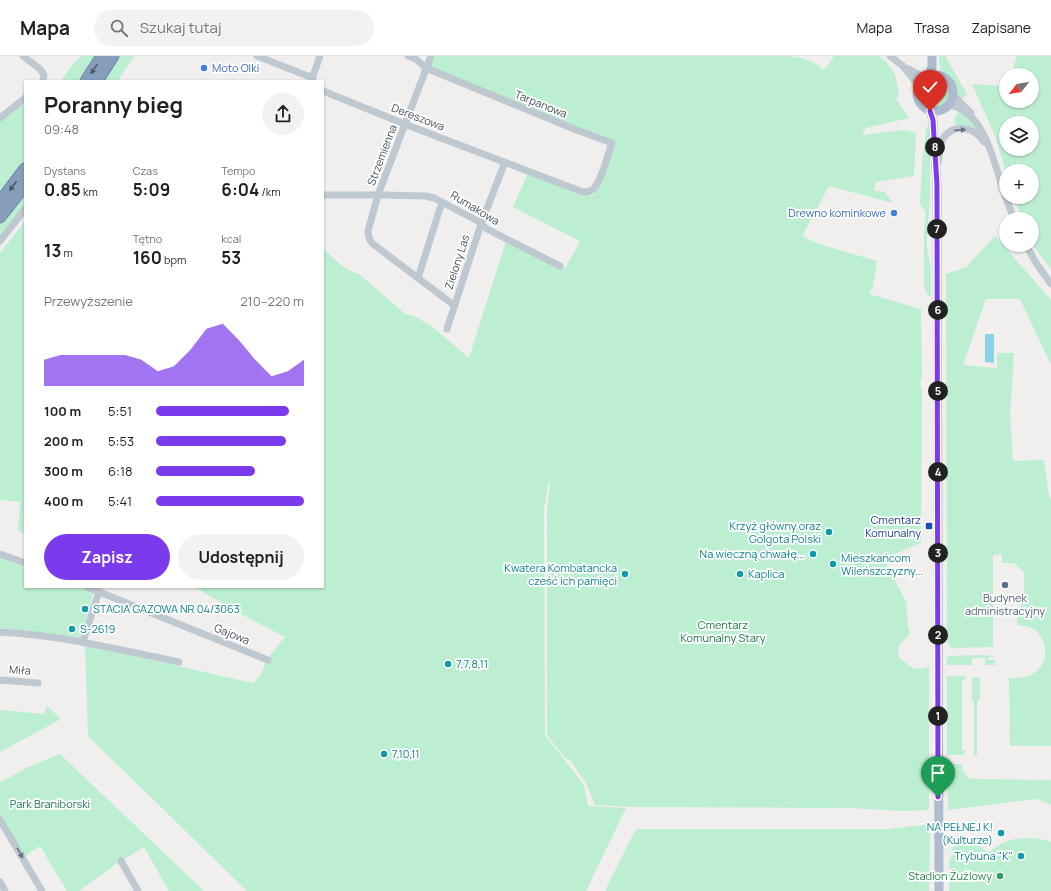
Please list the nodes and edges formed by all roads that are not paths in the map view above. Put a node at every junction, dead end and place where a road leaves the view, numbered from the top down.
1 (23, 56) edge
2 (102, 56) edge
3 (112, 56) edge
4 (257, 56) edge
5 (320, 56) edge
6 (408, 56) edge
7 (431, 56) edge
8 (890, 56) edge
9 (932, 56) edge
10 (937, 56) edge
11 (903, 66) junction
12 (426, 68) junction
13 (941, 76) junction
14 (927, 77) junction
15 (312, 79) edge
16 (43, 80) edge
17 (87, 80) edge
18 (98, 80) edge
19 (919, 86) junction
20 (324, 91) edge
21 (953, 95) junction
22 (24, 99) edge
23 (949, 105) junction
24 (930, 111) junction
25 (940, 111) junction
26 (0, 118) edge
27 (405, 124) junction
28 (935, 150) junction
29 (993, 157) junction
30 (505, 162) junction
31 (24, 170) edge
32 (936, 170) junction
33 (997, 170) junction
34 (24, 186) edge
35 (583, 192) joint
36 (324, 195) edge
37 (378, 195) junction
38 (0, 202) edge
39 (442, 202) junction
40 (24, 210) edge
41 (1011, 212) edge
42 (0, 217) edge
43 (481, 224) junction
44 (0, 241) edge
45 (1030, 252) edge
46 (560, 266) dead end
47 (418, 278) junction
48 (1051, 284) edge
49 (455, 306) junction
50 (447, 329) dead end
51 (0, 554) edge
52 (24, 563) edge
53 (91, 588) edge
54 (99, 591) junction
55 (0, 632) edge
56 (83, 642) junction
57 (268, 660) dead end
58 (179, 662) dead end
59 (0, 680) edge
60 (38, 683) dead end
61 (0, 820) edge
62 (121, 861) dead end
63 (0, 882) edge
64 (5, 891) edge
65 (42, 891) edge
66 (138, 891) edge
67 (939, 891) edge

1 - 16 street
2 -> 17 highway
3 - 18 highway
4 - 15 street
5 - 15 street
6 - 12 street, Tarpanowa
7 - 12 street, Strzemienna
8 - 11 street
9 - 14 main road
10 - 13 main road
11 - 14 street
11 - 19 street
12 - 27 street, Strzemienna
12 - 35 street, Tarpanowa
13 - 14 main road
13 - 21 main road
14 - 19 main road
19 - 24 main road
20 - 27 street, Dereszowa
21 - 23 main road
21 - 29 street
22 - 26 street
23 - 25 main road
23 - 29 street
24 - 25 main road
24 - 28 main road
25 - 28 main road
27 - 30 street, Dereszowa
27 - 37 street, Strzemienna
28 - 32 main road
29 - 33 street
30 - 35 street, Dereszowa
30 - 43 street
31 -> 38 highway
32 -> 33 street
32 - 67 main road
33 - 41 street
34 - 42 highway
36 - 37 street, Rumakowa
37 - 39 street, Rumakowa
37 - 47 street, Zielony Las
39 - 43 street, Rumakowa
39 - 47 street
40 - 44 street
43 - 46 street, Rumakowa
43 - 49 street, Zielony Las
45 - 48 street
47 - 49 street, Zielony Las
49 - 50 street, Zielony Las
51 - 52 street
53 - 54 street, Gajowa
54 - 56 street
54 - 57 street, Gajowa
55 - 56 street
56 - 58 street
59 - 60 street, Miła
61 -> 65 street
62 - 66 street
63 - 64 street

